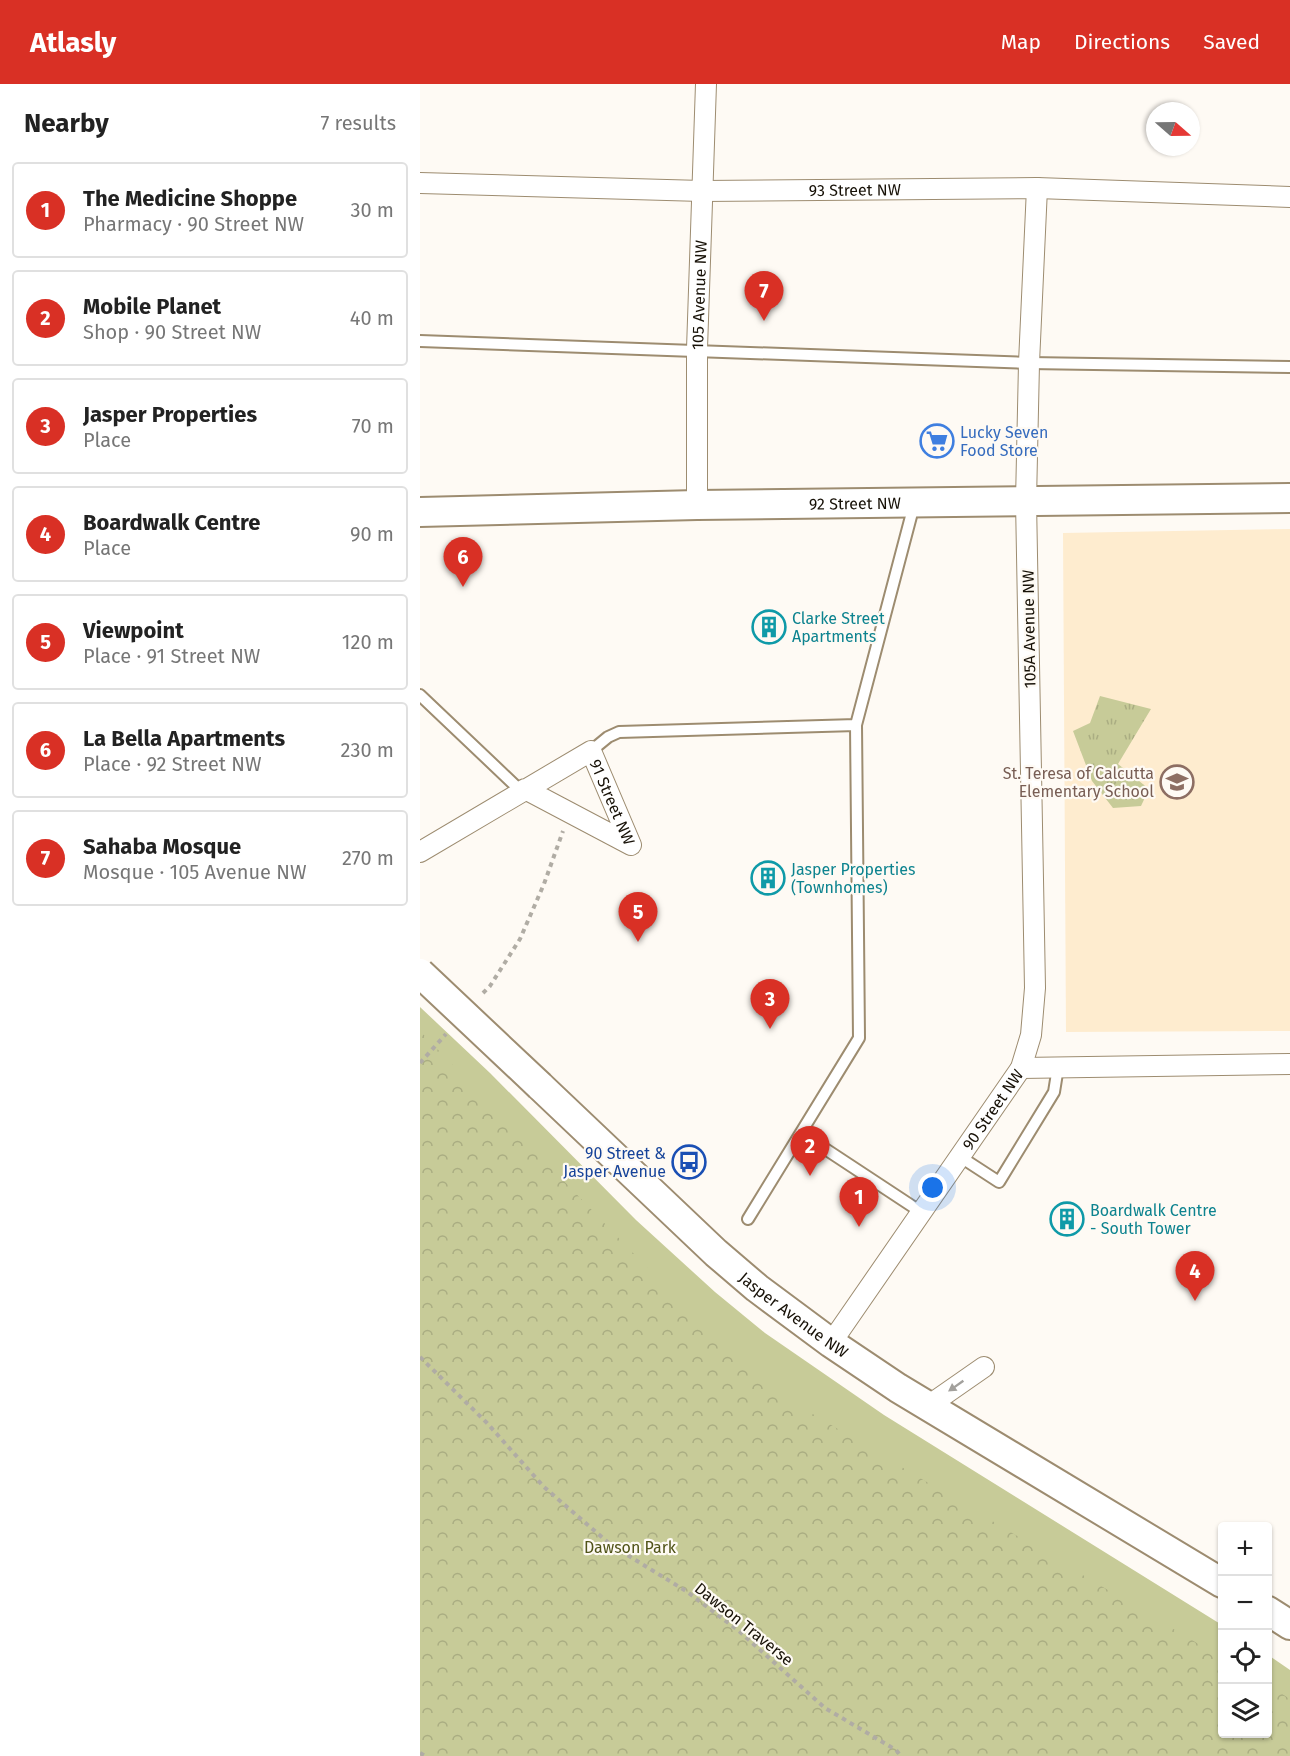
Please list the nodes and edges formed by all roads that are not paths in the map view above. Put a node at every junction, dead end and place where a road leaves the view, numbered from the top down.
1 (706, 84) edge
2 (420, 183) edge
3 (1037, 188) junction
4 (702, 191) junction
5 (1290, 197) edge
6 (420, 341) edge
7 (697, 349) junction
8 (1029, 363) junction
9 (1290, 367) edge
10 (1290, 498) edge
11 (1026, 501) junction
12 (915, 502) junction
13 (697, 505) junction
14 (420, 512) edge
15 (420, 695) edge
16 (856, 725) junction
17 (591, 751) junction
18 (523, 790) junction
19 (420, 852) edge
20 (420, 973) edge
21 (1290, 1064) edge
22 (1058, 1067) junction
23 (1021, 1068) junction
24 (801, 1133) junction
25 (959, 1156) junction
26 (921, 1212) junction
27 (748, 1219) dead end
28 (831, 1343) junction
29 (984, 1367) dead end
30 (928, 1406) junction
31 (1218, 1581) edge
32 (1272, 1614) edge
33 (1290, 1625) edge

1 - 4 street, 105 Avenue NW
2 - 4 street, 93 Street NW
3 - 4 street, 93 Street NW
3 - 5 street, 93 Street NW
3 - 8 street, 105A Avenue NW
4 - 7 street, 105 Avenue NW
6 - 7 lane
7 - 8 lane
7 - 13 street, 105 Avenue NW
8 - 9 lane
8 - 11 street, 105A Avenue NW
10 - 11 main road, 92 Street NW
11 - 12 main road, 92 Street NW
11 - 23 street, 105A Avenue NW
12 - 13 main road, 92 Street NW
12 - 16 lane
13 - 14 main road, 92 Street NW
15 - 18 lane
16 - 17 lane
16 - 24 lane
17 - 18 street, 91 Street NW
17 - 18 street, 91 Street NW
18 - 19 street, 91 Street NW
20 - 28 main road, Jasper Avenue NW, bridge
21 - 22 street, 90 Street NW
22 - 23 street, 90 Street NW
22 - 25 lane
23 - 25 street, 90 Street NW
24 - 26 lane
24 - 27 lane
25 - 26 street, 90 Street NW
26 - 28 street, 90 Street NW
28 - 30 main road, Jasper Avenue NW
29 -> 30 street
30 - 31 main road, Jasper Avenue NW
32 - 33 main road

